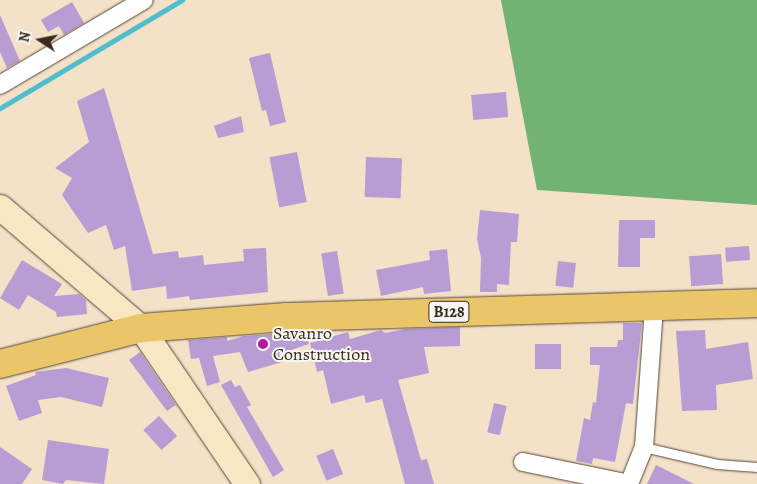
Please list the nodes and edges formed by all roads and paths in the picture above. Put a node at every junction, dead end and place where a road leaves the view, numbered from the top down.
1 (144, 0) edge
2 (0, 85) edge
3 (0, 208) edge
4 (757, 303) edge
5 (654, 307) junction
6 (141, 328) junction
7 (0, 364) edge
8 (644, 447) junction
9 (523, 462) dead end
10 (757, 467) edge
11 (247, 484) edge
12 (629, 484) edge

1 - 2 street
3 - 6 main road
4 - 5 main road, B128
5 - 6 main road, B128
5 - 8 street
6 - 7 main road, B128
6 - 11 main road
8 - 10 lane
8 - 12 street
9 - 12 street

